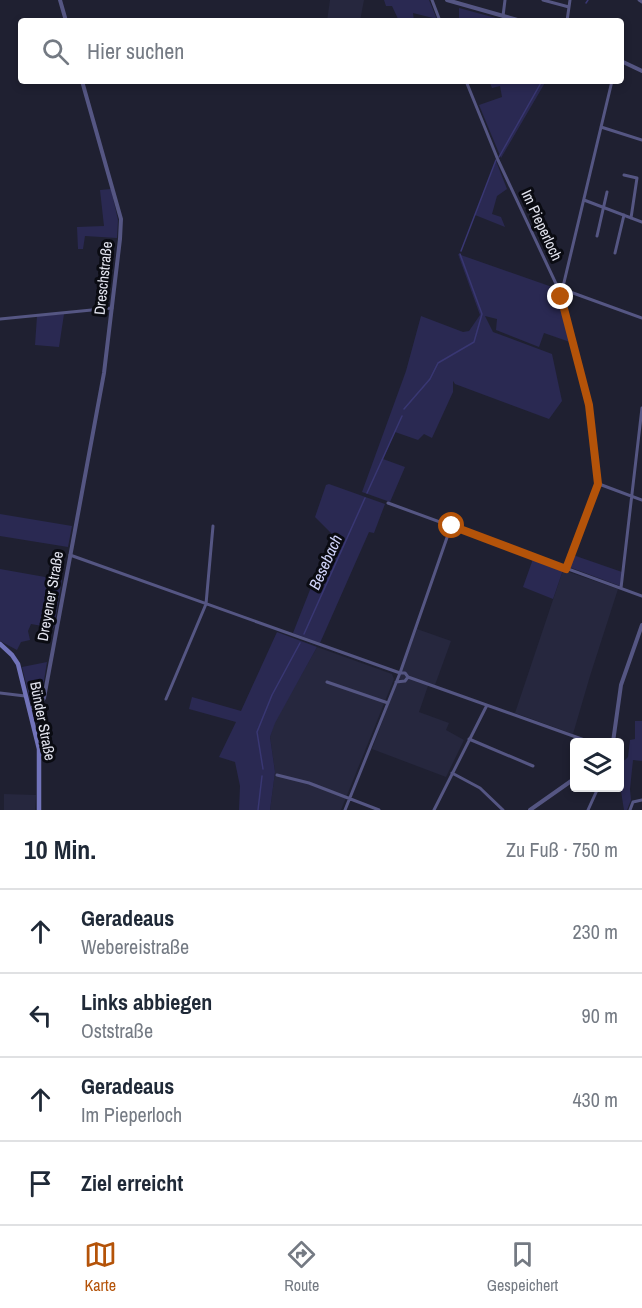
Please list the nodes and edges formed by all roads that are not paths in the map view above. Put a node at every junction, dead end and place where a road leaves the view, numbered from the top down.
1 (60, 0) edge
2 (432, 0) edge
3 (447, 0) edge
4 (505, 0) edge
5 (543, 0) edge
6 (570, 0) edge
7 (569, 7) junction
8 (503, 16) junction
9 (65, 18) edge
10 (439, 18) edge
11 (510, 18) edge
12 (567, 18) edge
13 (624, 62) edge
14 (642, 71) edge
15 (83, 84) edge
16 (467, 84) edge
17 (611, 84) edge
18 (601, 127) junction
19 (642, 140) edge
20 (624, 175) dead end
21 (607, 192) dead end
22 (584, 200) junction
23 (603, 207) junction
24 (624, 215) junction
25 (631, 218) junction
26 (642, 222) edge
27 (597, 236) dead end
28 (615, 253) dead end
29 (560, 289) junction
30 (112, 308) junction
31 (642, 318) edge
32 (0, 319) edge
33 (642, 408) edge
34 (637, 458) junction
35 (642, 459) edge
36 (83, 480) joint
37 (598, 484) junction
38 (633, 497) junction
39 (642, 500) edge
40 (388, 503) dead end
41 (213, 526) dead end
42 (452, 526) junction
43 (70, 555) junction
44 (566, 569) junction
45 (621, 588) junction
46 (642, 596) edge
47 (206, 604) junction
48 (642, 625) edge
49 (0, 645) edge
50 (400, 673) junction
51 (408, 677) junction
52 (327, 682) dead end
53 (396, 682) junction
54 (0, 693) edge
55 (27, 696) junction
56 (166, 699) dead end
57 (388, 703) junction
58 (487, 705) junction
59 (30, 709) junction
60 (469, 738) junction
61 (579, 738) edge
62 (613, 738) edge
63 (533, 766) dead end
64 (452, 773) junction
65 (277, 776) dead end
66 (570, 782) edge
67 (596, 792) edge
68 (351, 799) junction
69 (642, 800) edge
70 (39, 810) edge
71 (345, 810) edge
72 (379, 810) edge
73 (434, 810) edge
74 (503, 810) edge
75 (530, 810) edge
76 (588, 810) edge
77 (630, 810) edge

1 - 9 street
2 - 10 street
3 - 8 street
4 - 8 street
5 - 7 street
6 - 7 street
7 - 12 street
8 - 11 street
13 - 14 street
15 - 30 street, Dreschstraße
16 - 29 street, Im Pieperloch
17 - 18 street
18 - 19 street
18 - 22 street
20 - 25 street
21 - 23 street
22 - 23 street
22 - 29 street
23 - 24 street
23 - 27 street
24 - 25 street
24 - 28 street
25 - 26 street
29 - 31 street
29 - 37 street
30 - 32 street
30 - 36 street, Dreschstraße
33 - 34 street
34 - 35 street
34 - 38 street
36 - 43 street, Dreyener Straße
37 - 38 street
37 - 44 street
38 - 39 street
38 - 45 street
40 - 42 street
41 - 47 street
42 - 44 street
42 - 50 street
43 - 47 street
43 - 59 street, Dreyener Straße
44 - 45 street
45 - 46 street
47 - 50 street
47 - 56 street
48 - 62 street
49 - 55 main road, Bünder Straße
50 - 51 street
50 - 53 street
51 - 53 street
51 - 58 street
52 - 57 street
53 - 57 street
54 - 55 street
55 - 59 main road, Bünder Straße
57 - 68 street
58 - 60 street
58 - 61 street
59 - 70 main road, Bünder Straße
60 - 63 street
60 - 64 street
64 - 73 street
64 - 74 street
65 - 68 street
66 - 75 street
67 - 76 street
68 - 71 street
68 - 72 street
69 - 77 street

